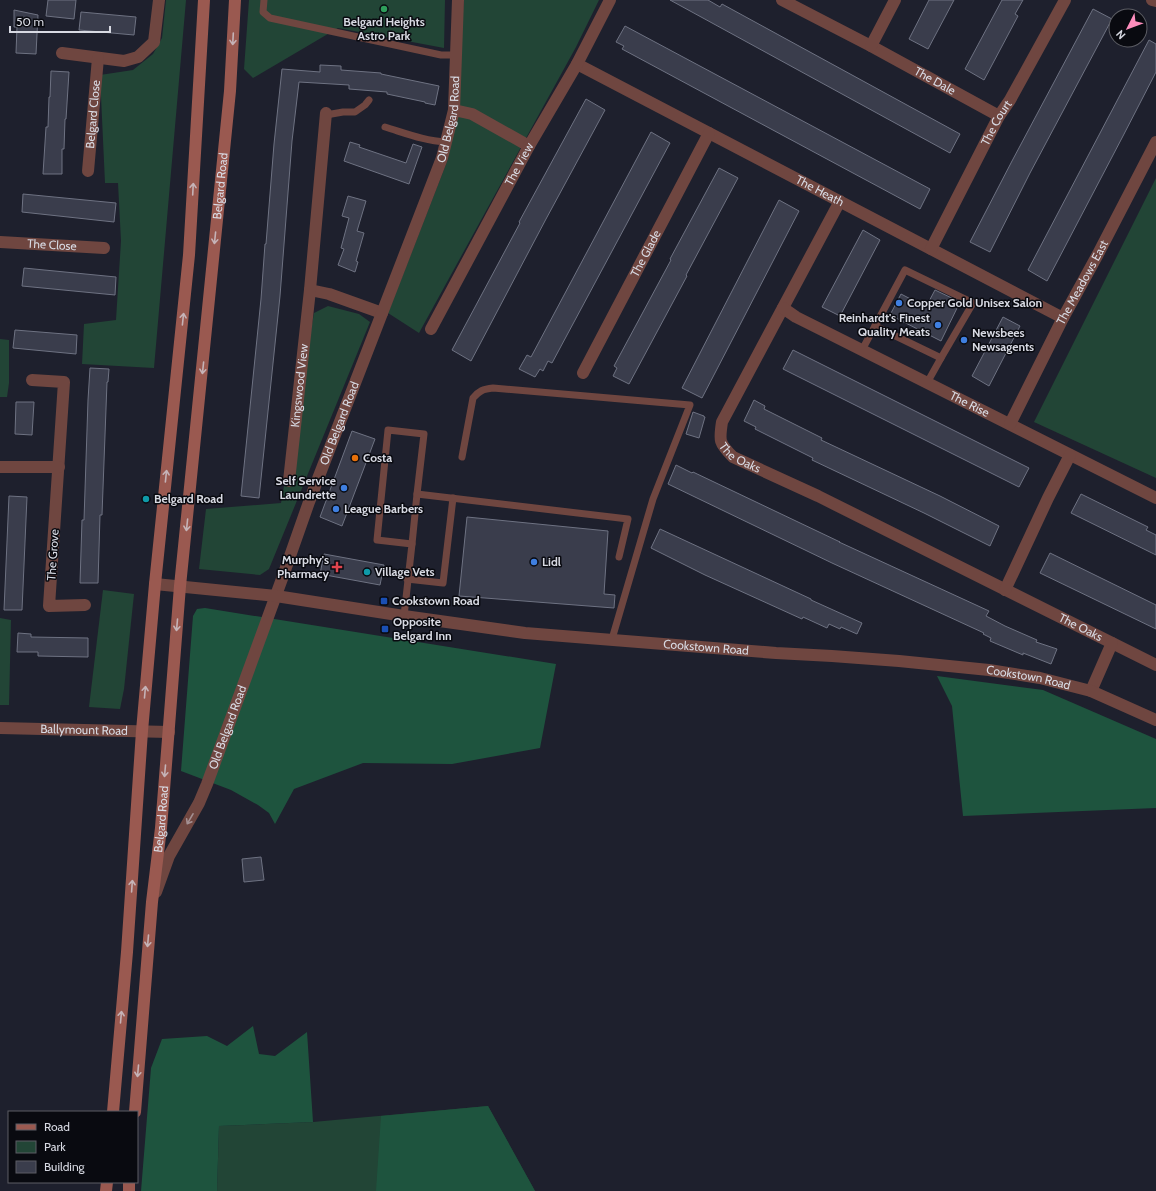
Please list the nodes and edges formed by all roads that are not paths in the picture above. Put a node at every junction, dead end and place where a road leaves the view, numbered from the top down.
1 (159, 0) edge
2 (204, 0) edge
3 (235, 0) edge
4 (264, 0) edge
5 (458, 0) edge
6 (610, 0) edge
7 (782, 0) edge
8 (895, 0) edge
9 (1065, 0) edge
10 (1152, 0) edge
11 (1156, 1) edge
12 (871, 46) junction
13 (62, 53) dead end
14 (456, 55) junction
15 (98, 58) junction
16 (577, 64) junction
17 (368, 100) dead end
18 (454, 110) junction
19 (326, 114) joint
20 (999, 116) junction
21 (385, 127) dead end
22 (709, 133) junction
23 (446, 142) junction
24 (1156, 142) edge
25 (529, 146) junction
26 (88, 171) dead end
27 (840, 201) junction
28 (0, 242) edge
29 (104, 248) dead end
30 (931, 249) junction
31 (310, 290) junction
32 (783, 308) junction
33 (382, 313) junction
34 (1063, 318) junction
35 (875, 326) junction
36 (431, 329) dead end
37 (862, 350) junction
38 (941, 358) junction
39 (583, 374) dead end
40 (32, 380) dead end
41 (927, 383) junction
42 (1010, 424) junction
43 (1070, 455) junction
44 (462, 457) dead end
45 (0, 467) edge
46 (59, 467) junction
47 (289, 481) dead end
48 (417, 494) junction
49 (453, 498) junction
50 (1156, 498) edge
51 (412, 544) junction
52 (619, 557) dead end
53 (407, 579) junction
54 (155, 584) junction
55 (180, 586) junction
56 (1005, 590) junction
57 (276, 596) junction
58 (85, 605) dead end
59 (404, 616) junction
60 (612, 639) junction
61 (1112, 643) junction
62 (1156, 665) edge
63 (1091, 691) junction
64 (1156, 720) edge
65 (0, 728) edge
66 (142, 731) junction
67 (169, 732) junction
68 (152, 902) junction
69 (113, 1111) edge
70 (135, 1111) edge

1 - 15 street
54 -> 2 main road, Belgard Road
3 -> 55 main road, Belgard Road
4 - 14 lane
5 - 14 street, Old Belgard Road
6 - 16 street, The View
7 - 12 street, The Dale
8 - 12 street
9 - 20 street, The Court
10 - 11 street
12 - 20 street, The Dale
13 - 15 street
14 - 18 street, Old Belgard Road
15 - 26 street, Belgard Close
16 - 22 street, The Heath
16 - 25 street, The View
17 - 19 lane
18 - 23 street, Old Belgard Road
18 - 25 street
19 - 31 street, Kingswood View
20 - 30 street, The Court
21 - 23 lane
22 - 27 street, The Heath
22 - 39 street, The Glade
23 - 33 street, Old Belgard Road
24 - 34 street, The Meadows East
25 - 36 street, The View
27 - 30 street, The Heath
27 - 32 street, The Oaks
28 - 29 street, The Close
30 - 34 street, The Heath
31 - 33 street
31 - 47 street, Kingswood View
32 - 37 street, The Rise
32 - 56 street, The Oaks
33 - 57 street, Old Belgard Road
34 - 42 street, The Meadows East
35 - 37 lane
35 - 38 lane
35 - 38 lane
37 - 41 street, The Rise
38 - 41 lane
40 - 46 street, The Grove
41 - 42 street, The Rise
42 - 43 street, The Rise
43 - 50 street, The Rise
43 - 56 street
44 - 60 lane
45 - 46 street
46 - 58 street, The Grove
48 - 49 lane
48 - 51 lane
48 - 51 lane
49 - 52 lane
49 - 53 lane
51 - 53 lane
53 - 59 lane
54 - 55 street, Cookstown Road
66 -> 54 main road, Belgard Road
55 - 57 street, Cookstown Road
55 -> 67 main road, Belgard Road
56 - 61 street, The Oaks
57 - 59 street, Cookstown Road
57 -> 68 street, Old Belgard Road
59 - 60 street, Cookstown Road
60 - 63 street, Cookstown Road
61 - 62 street, The Oaks
61 - 63 street
63 - 64 street, Cookstown Road
65 - 66 street, Ballymount Road
66 - 67 street, Ballymount Road
69 -> 66 main road, Belgard Road
67 -> 68 main road, Belgard Road
68 -> 70 main road, Belgard Road

